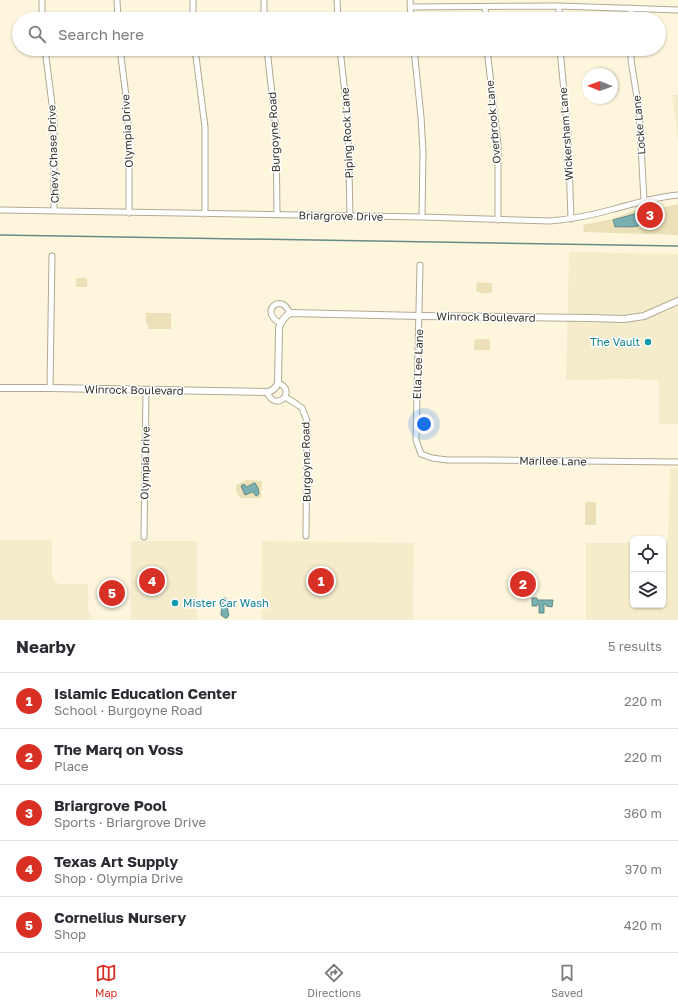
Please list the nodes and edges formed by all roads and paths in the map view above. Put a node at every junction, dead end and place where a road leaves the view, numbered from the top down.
1 (42, 0) edge
2 (117, 0) edge
3 (192, 0) edge
4 (264, 0) edge
5 (337, 0) edge
6 (410, 0) edge
7 (559, 6) junction
8 (410, 7) junction
9 (485, 7) junction
10 (631, 8) junction
11 (678, 10) edge
12 (42, 12) edge
13 (118, 12) edge
14 (193, 12) edge
15 (264, 12) edge
16 (338, 12) edge
17 (410, 12) edge
18 (485, 12) edge
19 (559, 12) edge
20 (631, 12) edge
21 (46, 56) edge
22 (121, 56) edge
23 (196, 56) edge
24 (268, 56) edge
25 (341, 56) edge
26 (415, 56) edge
27 (488, 56) edge
28 (561, 56) edge
29 (631, 56) edge
30 (678, 195) edge
31 (644, 200) junction
32 (0, 210) edge
33 (54, 211) junction
34 (129, 213) junction
35 (205, 214) junction
36 (277, 215) junction
37 (350, 217) junction
38 (422, 218) junction
39 (571, 219) junction
40 (498, 220) junction
41 (52, 256) dead end
42 (420, 265) dead end
43 (678, 301) edge
44 (290, 313) junction
45 (420, 316) junction
46 (280, 323) junction
47 (278, 383) junction
48 (0, 388) edge
49 (50, 388) junction
50 (146, 390) junction
51 (267, 392) junction
52 (285, 397) junction
53 (428, 456) joint
54 (678, 462) edge
55 (306, 536) dead end
56 (144, 537) dead end

1 - 12 street
2 - 13 street
3 - 14 street
4 - 15 street
5 - 16 street
6 - 8 street
7 - 9 street
7 - 10 street
7 - 19 street
8 - 9 street
8 - 17 street
9 - 18 street
10 - 11 street
10 - 20 street
21 - 33 street, Chevy Chase Drive
22 - 34 street, Olympia Drive
23 - 35 street
24 - 36 street, Burgoyne Road
25 - 37 street, Piping Rock Lane
26 - 38 street
27 - 40 street, Overbrook Lane
28 - 39 street, Wickersham Lane
29 - 31 street, Locke Lane
30 - 31 street, Briargrove Drive
31 - 39 street, Briargrove Drive
32 - 33 street, Briargrove Drive
33 - 34 street, Briargrove Drive
34 - 35 street, Briargrove Drive
35 - 36 street, Briargrove Drive
36 - 37 street, Briargrove Drive
37 - 38 street, Briargrove Drive
38 - 40 street, Briargrove Drive
39 - 40 street, Briargrove Drive
41 - 49 street
42 - 45 street, Ella Lee Lane
43 - 45 street, Winrock Boulevard
44 - 45 street, Winrock Boulevard
44 - 46 street
44 - 46 street, Winrock Boulevard
45 - 53 street, Ella Lee Lane
46 - 47 street
47 - 51 street
47 - 52 street
48 - 49 street, Winrock Boulevard
49 - 50 street, Winrock Boulevard
50 - 51 street, Winrock Boulevard
50 - 56 street, Olympia Drive
51 - 52 street, Winrock Boulevard
52 - 55 street, Burgoyne Road
53 - 54 street, Marilee Lane

